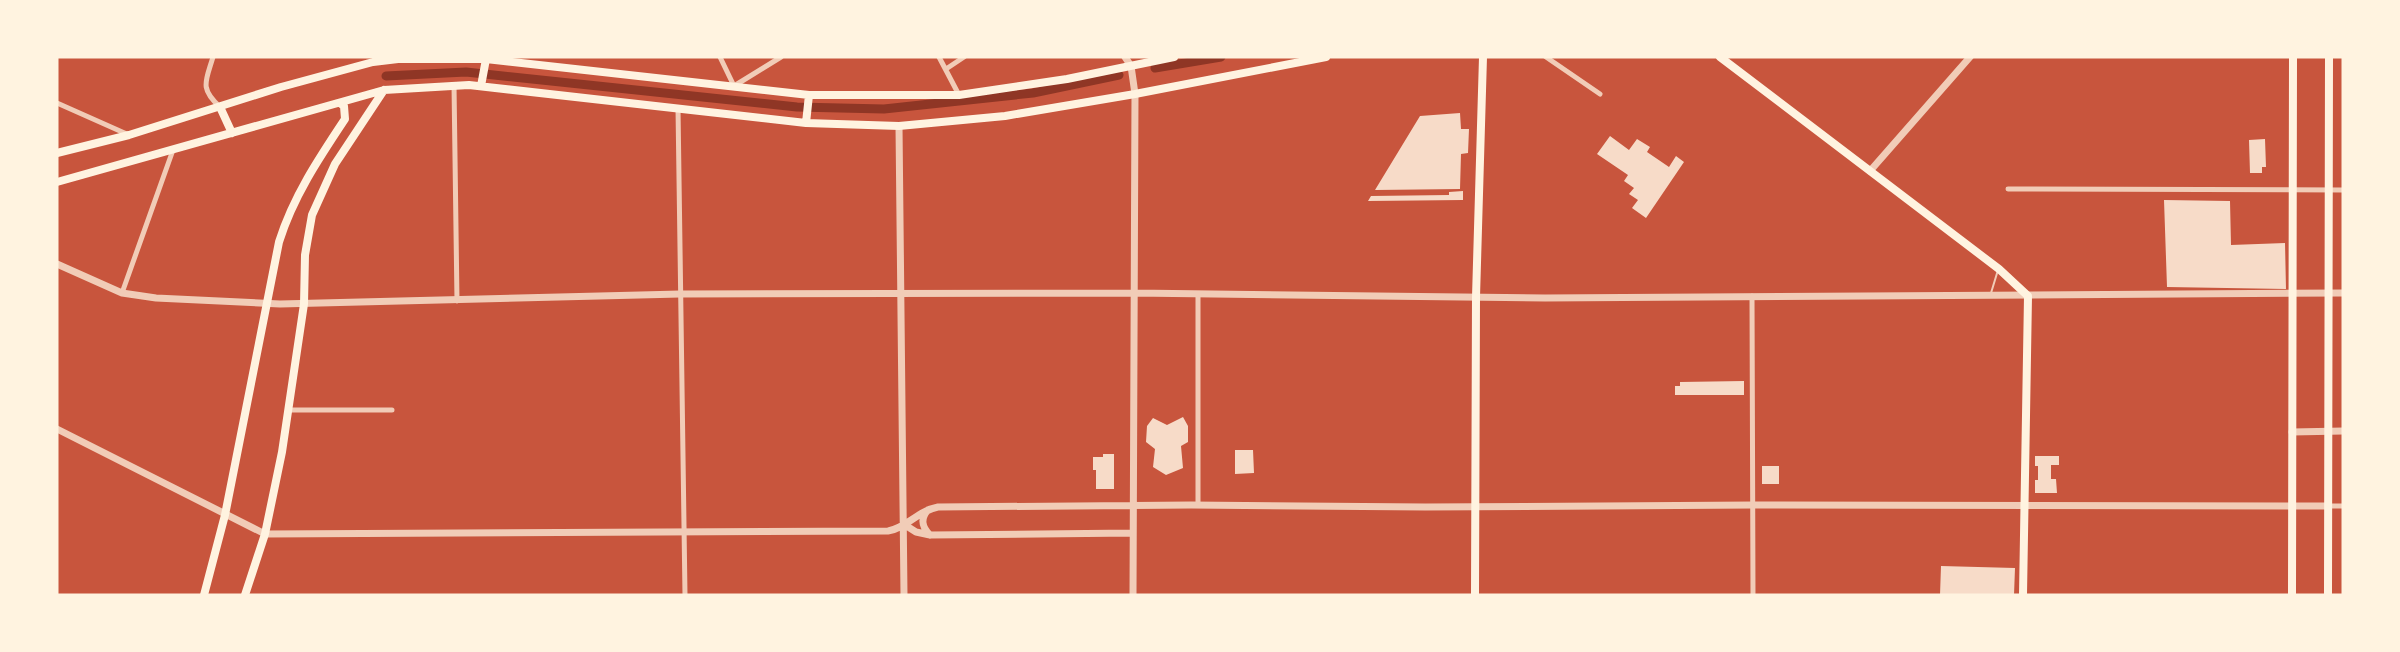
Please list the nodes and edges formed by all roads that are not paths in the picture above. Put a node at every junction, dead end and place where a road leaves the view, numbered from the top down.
1 (213, 57) edge
2 (720, 57) edge
3 (782, 57) edge
4 (939, 57) edge
5 (964, 57) edge
6 (1125, 57) edge
7 (1174, 57) edge
8 (1326, 57) edge
9 (1483, 57) edge
10 (1546, 57) edge
11 (1720, 57) edge
12 (1970, 57) edge
13 (2293, 57) edge
14 (2329, 57) edge
15 (399, 58) edge
16 (1731, 60) edge
17 (486, 63) junction
18 (1131, 66) junction
19 (946, 69) junction
20 (482, 83) junction
21 (454, 86) junction
22 (734, 86) junction
23 (384, 90) junction
24 (1135, 94) junction
25 (1600, 94) dead end
26 (959, 95) junction
27 (809, 98) junction
28 (57, 103) edge
29 (340, 103) junction
30 (219, 107) junction
31 (678, 108) junction
32 (806, 120) junction
33 (899, 126) junction
34 (232, 134) junction
35 (129, 135) junction
36 (173, 150) junction
37 (57, 153) edge
38 (1870, 171) junction
39 (57, 182) edge
40 (2008, 189) dead end
41 (2293, 189) junction
42 (2330, 190) junction
43 (2343, 190) edge
44 (57, 264) edge
45 (1998, 269) junction
46 (122, 293) junction
47 (1134, 293) junction
48 (2328, 293) junction
49 (2343, 293) edge
50 (680, 294) junction
51 (900, 294) junction
52 (2294, 294) junction
53 (1198, 295) junction
54 (1752, 296) junction
55 (1990, 296) junction
56 (2028, 296) junction
57 (1476, 297) junction
58 (457, 301) junction
59 (266, 304) junction
60 (304, 304) junction
61 (289, 410) junction
62 (392, 410) dead end
63 (57, 429) edge
64 (2329, 431) junction
65 (2343, 431) edge
66 (2292, 432) junction
67 (1198, 505) junction
68 (1754, 505) junction
69 (2292, 506) junction
70 (2328, 506) junction
71 (2343, 506) edge
72 (1133, 507) junction
73 (1476, 507) junction
74 (2025, 507) junction
75 (930, 509) junction
76 (225, 515) junction
77 (905, 525) junction
78 (684, 533) junction
79 (1133, 533) junction
80 (265, 534) junction
81 (930, 535) junction
82 (204, 595) edge
83 (245, 595) edge
84 (686, 595) edge
85 (904, 595) edge
86 (1133, 595) edge
87 (1475, 595) edge
88 (1754, 595) edge
89 (2023, 595) edge
90 (2292, 595) edge
91 (2328, 595) edge

1 - 30 street
2 - 22 street
3 - 22 street
4 - 19 street
5 - 19 street
6 - 18 street
7 - 18 main road
8 - 24 main road
9 - 57 main road
10 - 25 street
11 - 16 main road
12 - 38 street
13 - 41 main road
14 - 42 main road
15 - 17 main road
15 - 30 main road
16 - 38 main road
17 - 20 main road
17 - 22 main road
18 - 24 street
18 - 26 main road
19 - 26 street
20 - 21 main road
20 - 31 main road
21 - 23 main road
21 - 58 street
22 - 27 main road
23 - 29 main road
23 - 60 main road
24 - 33 main road
24 - 47 street
26 - 27 main road
27 - 32 main road
28 - 35 street
29 - 34 main road
29 - 59 main road
30 - 34 main road
30 - 35 main road
31 - 32 main road
31 - 50 street
32 - 33 main road
33 - 51 street
34 - 36 main road
35 - 37 main road
36 - 39 main road
36 - 46 street
38 - 45 main road
40 - 41 street
41 - 42 street
41 - 52 main road
42 - 43 street
42 - 48 main road
44 - 46 street
45 - 55 lane
45 - 56 main road
46 - 59 street
47 - 51 street
47 - 53 street
47 - 72 street
48 - 49 street
48 - 52 street
48 - 64 main road
50 - 51 street
50 - 58 street
50 - 78 street
51 - 77 street
52 - 56 street
52 - 66 main road
53 - 57 street
53 - 67 street
54 - 55 street
54 - 57 street
54 - 68 street
55 - 56 street
56 - 74 main road
57 - 73 main road
58 - 60 street
59 - 60 street
59 - 76 main road
60 - 61 main road
61 - 62 street
61 - 80 main road
63 - 76 street
64 - 65 street
64 - 66 street
64 - 70 main road
66 - 69 main road
67 - 72 street
67 - 73 street
68 - 73 street
68 - 74 street
68 - 88 street
69 - 70 street
69 - 74 street
69 - 90 main road
70 - 71 street
70 - 91 main road
72 - 75 street
72 - 79 street
73 - 87 main road
74 - 89 main road
75 - 77 street
75 - 81 street
76 - 80 street
76 - 82 main road
77 - 78 street
77 - 81 street
77 - 85 street
78 - 80 street
78 - 84 street
79 - 81 street
79 - 86 street
80 - 83 main road

